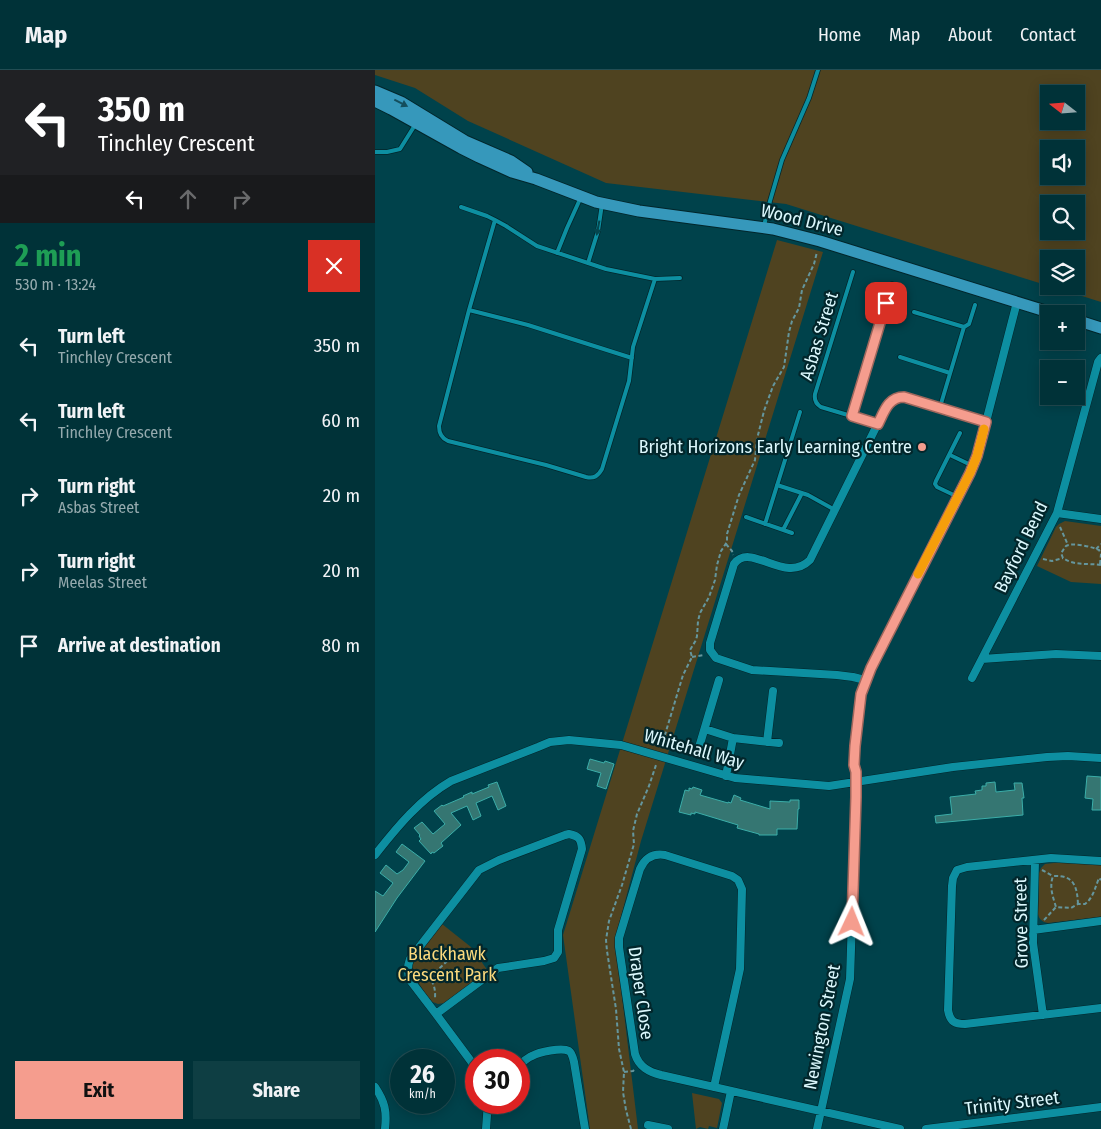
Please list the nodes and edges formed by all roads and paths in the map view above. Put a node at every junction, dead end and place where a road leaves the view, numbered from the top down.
1 (818, 70) edge
2 (375, 91) edge
3 (375, 101) edge
4 (419, 118) junction
5 (375, 152) edge
6 (581, 197) junction
7 (602, 204) junction
8 (461, 207) dead end
9 (495, 220) junction
10 (764, 228) junction
11 (820, 241) junction
12 (557, 253) junction
13 (588, 263) junction
14 (853, 272) dead end
15 (680, 278) dead end
16 (655, 279) junction
17 (892, 284) dead end
18 (1017, 302) junction
19 (975, 305) dead end
20 (1040, 309) edge
21 (469, 310) junction
22 (915, 312) dead end
23 (1085, 323) edge
24 (964, 328) junction
25 (1101, 328) edge
26 (900, 357) dead end
27 (632, 358) junction
28 (1101, 358) edge
29 (950, 372) junction
30 (939, 408) junction
31 (801, 412) dead end
32 (852, 416) junction
33 (986, 422) junction
34 (878, 424) junction
35 (960, 433) dead end
36 (950, 455) junction
37 (973, 466) junction
38 (777, 485) junction
39 (802, 493) junction
40 (958, 497) junction
41 (835, 510) junction
42 (1056, 515) junction
43 (746, 517) dead end
44 (1101, 519) edge
45 (765, 524) junction
46 (783, 530) junction
47 (792, 533) dead end
48 (726, 544) junction
49 (1101, 544) edge
50 (1068, 546) junction
51 (1096, 549) junction
52 (1034, 556) junction
53 (1063, 558) junction
54 (737, 561) junction
55 (1100, 564) edge
56 (712, 654) junction
57 (1101, 656) edge
58 (692, 657) junction
59 (982, 659) junction
60 (972, 678) dead end
61 (719, 680) dead end
62 (865, 680) junction
63 (773, 690) dead end
64 (705, 730) junction
65 (733, 738) junction
66 (767, 742) junction
67 (779, 743) dead end
68 (697, 754) dead end
69 (659, 756) junction
70 (1101, 758) edge
71 (726, 776) junction
72 (856, 782) junction
73 (375, 855) edge
74 (1035, 861) junction
75 (1101, 861) edge
76 (1101, 880) edge
77 (1078, 904) junction
78 (1101, 921) edge
79 (1033, 930) junction
80 (455, 953) dead end
81 (407, 971) junction
82 (430, 978) junction
83 (429, 1006) junction
84 (1101, 1008) edge
85 (435, 1014) junction
86 (1043, 1014) junction
87 (465, 1054) edge
88 (530, 1057) edge
89 (639, 1064) junction
90 (624, 1072) junction
91 (375, 1087) edge
92 (714, 1087) junction
93 (731, 1091) junction
94 (1101, 1107) edge
95 (821, 1111) junction
96 (487, 1114) edge
97 (648, 1125) dead end
98 (967, 1126) edge
99 (977, 1126) edge
100 (385, 1129) edge
101 (486, 1129) edge
102 (585, 1129) edge
103 (631, 1129) edge
104 (668, 1129) edge
105 (723, 1129) edge
106 (817, 1129) edge
107 (900, 1129) edge
108 (926, 1129) edge

1 - 10 lane
2 -> 4 street, Wood Drive
3 - 4 street, Wood Drive
4 - 5 lane
4 - 6 street, Wood Drive
6 - 7 street, Wood Drive
6 - 12 lane
7 - 10 street, Wood Drive
7 -> 13 lane
8 - 9 lane
9 - 12 lane
9 - 21 lane
10 - 11 street, Wood Drive
11 - 18 street, Wood Drive
11 - 48 path
12 - 13 lane
13 - 16 lane
14 - 32 lane, Asbas Street
15 - 16 lane
16 - 27 lane
17 - 32 lane
18 - 20 street, Wood Drive
18 - 33 street, Newington Street
19 - 24 lane
21 - 27 lane
21 - 27 lane
22 - 24 lane
23 - 25 street
24 - 29 lane
26 - 29 lane
28 - 42 street, Bayford Bend
29 - 30 lane
30 - 33 street
30 - 34 street
31 - 38 lane
32 - 34 lane, Asbas Street
33 - 37 street, Newington Street
34 - 41 street
35 - 36 lane
36 - 37 lane
36 - 40 lane
37 - 40 street, Newington Street
38 - 39 lane
38 - 45 lane
39 - 41 lane
39 - 46 lane
40 - 62 street, Newington Street
41 - 54 street
42 - 44 street
42 - 50 path
42 - 52 street, Bayford Bend
43 - 45 lane
45 - 46 lane
46 - 47 lane
48 - 54 path
48 - 58 path
49 - 51 path
50 - 51 path
50 - 53 path
51 - 55 path
52 - 53 path
52 - 59 street, Bayford Bend
53 - 55 path
54 - 56 street
56 - 58 path
56 - 62 street
57 - 59 street
58 - 69 path
59 - 60 street, Bayford Bend
61 - 64 street
62 - 72 street, Newington Street
63 - 66 street
64 - 65 street
64 - 68 street
65 - 66 street
65 - 71 street
66 - 67 street
69 - 71 street, Whitehall Way
69 - 73 street, Whitehall Way
69 - 90 path
70 - 72 street, Whitehall Way
71 - 72 street, Whitehall Way
72 - 95 street, Newington Street
74 - 75 street
74 - 79 street, Grove Street
74 - 86 street
76 - 77 path
77 - 77 path
78 - 79 street
79 - 86 street, Grove Street
80 - 82 path
81 - 82 path
81 - 83 street
81 - 85 street
82 - 83 path
83 - 85 street
84 - 86 street
85 - 87 street
88 - 102 street
89 - 90 path
89 - 92 street, Draper Close
89 - 92 street, Draper Close
90 - 103 path
91 - 100 street
92 - 93 street, Draper Close
93 - 95 street, Draper Close
93 - 105 street
94 - 99 street, Trinity Street
95 - 106 street, Newington Street
95 - 107 street
96 - 101 street
97 - 104 street
98 - 99 street, Trinity Street
98 - 108 street, Trinity Street

